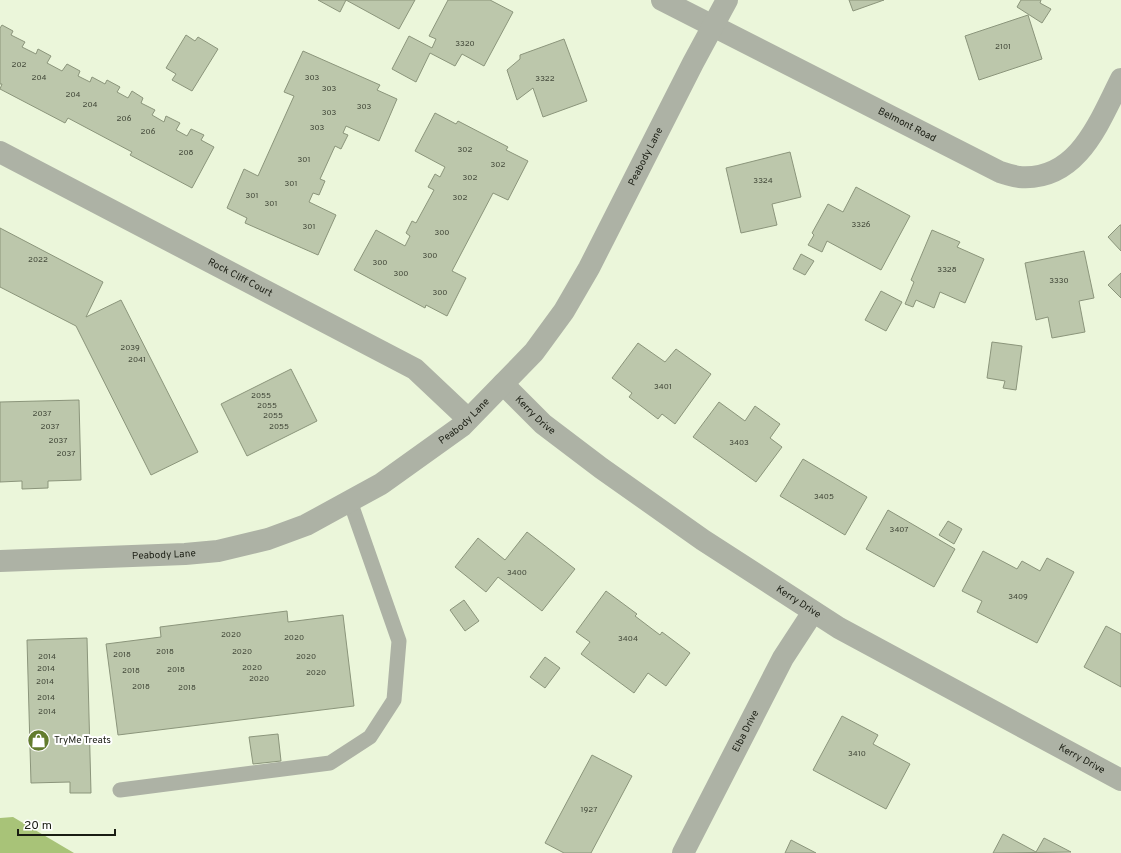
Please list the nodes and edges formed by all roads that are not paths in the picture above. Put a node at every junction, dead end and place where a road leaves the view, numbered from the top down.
1 (662, 0) edge
2 (727, 0) edge
3 (713, 27) junction
4 (1121, 79) edge
5 (0, 152) edge
6 (503, 384) junction
7 (468, 419) junction
8 (350, 501) junction
9 (0, 561) edge
10 (814, 612) junction
11 (1121, 780) edge
12 (120, 790) dead end
13 (683, 853) edge

1 - 3 street, Belmont Road
2 - 3 street, Peabody Lane
3 - 4 street, Belmont Road
3 - 6 street, Peabody Lane
5 - 7 street, Rock Cliff Court
6 - 7 street, Peabody Lane
6 - 10 street, Kerry Drive
7 - 8 street, Peabody Lane
8 - 9 street, Peabody Lane
8 - 12 lane
10 - 11 street, Kerry Drive
10 - 13 street, Elba Drive

